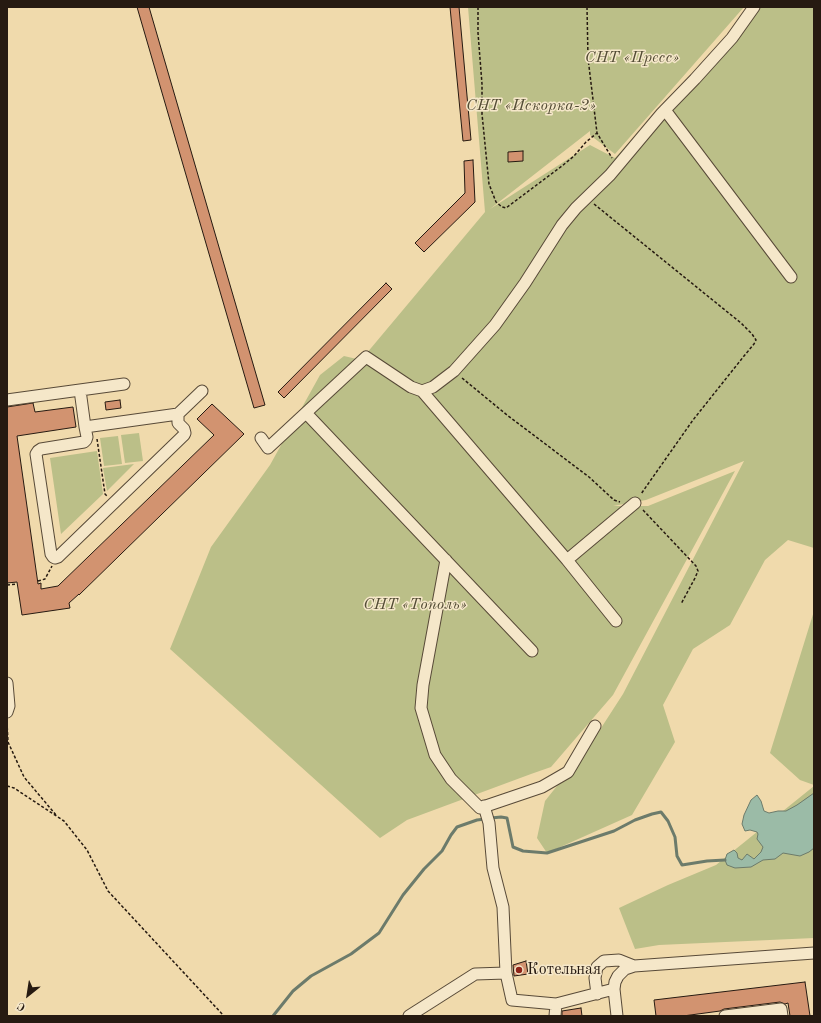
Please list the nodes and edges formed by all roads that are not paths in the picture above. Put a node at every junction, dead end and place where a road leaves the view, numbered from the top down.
1 (754, 7) edge
2 (665, 110) junction
3 (790, 277) dead end
4 (124, 384) dead end
5 (80, 390) junction
6 (202, 391) dead end
7 (422, 391) junction
8 (7, 400) edge
9 (306, 413) junction
10 (178, 414) junction
11 (90, 426) junction
12 (261, 438) dead end
13 (635, 503) road end
14 (446, 560) junction
15 (567, 560) junction
16 (616, 621) dead end
17 (532, 650) dead end
18 (7, 683) edge
19 (7, 712) edge
20 (595, 726) dead end
21 (486, 814) junction
22 (814, 954) edge
23 (634, 966) junction
24 (506, 973) junction
25 (614, 989) junction
26 (597, 994) junction
27 (556, 1004) junction
28 (409, 1016) edge
29 (555, 1016) edge
30 (617, 1016) edge
31 (725, 1016) edge
32 (782, 1016) edge

1 - 2 street
2 - 3 street
2 - 7 street
4 - 5 street
5 - 8 street
5 - 11 street
6 - 10 street
7 - 9 street
7 - 15 street
9 - 12 street
9 - 14 street
10 - 11 street
10 - 11 street
13 - 15 street
14 - 17 street
14 - 21 street
15 - 16 street
18 - 19 street
20 - 21 street
21 - 24 street
22 - 23 street
23 - 25 street
23 - 26 street
24 - 27 street
24 - 28 street
25 - 26 street
25 - 30 street
26 - 27 street
27 - 29 street
31 - 32 street

